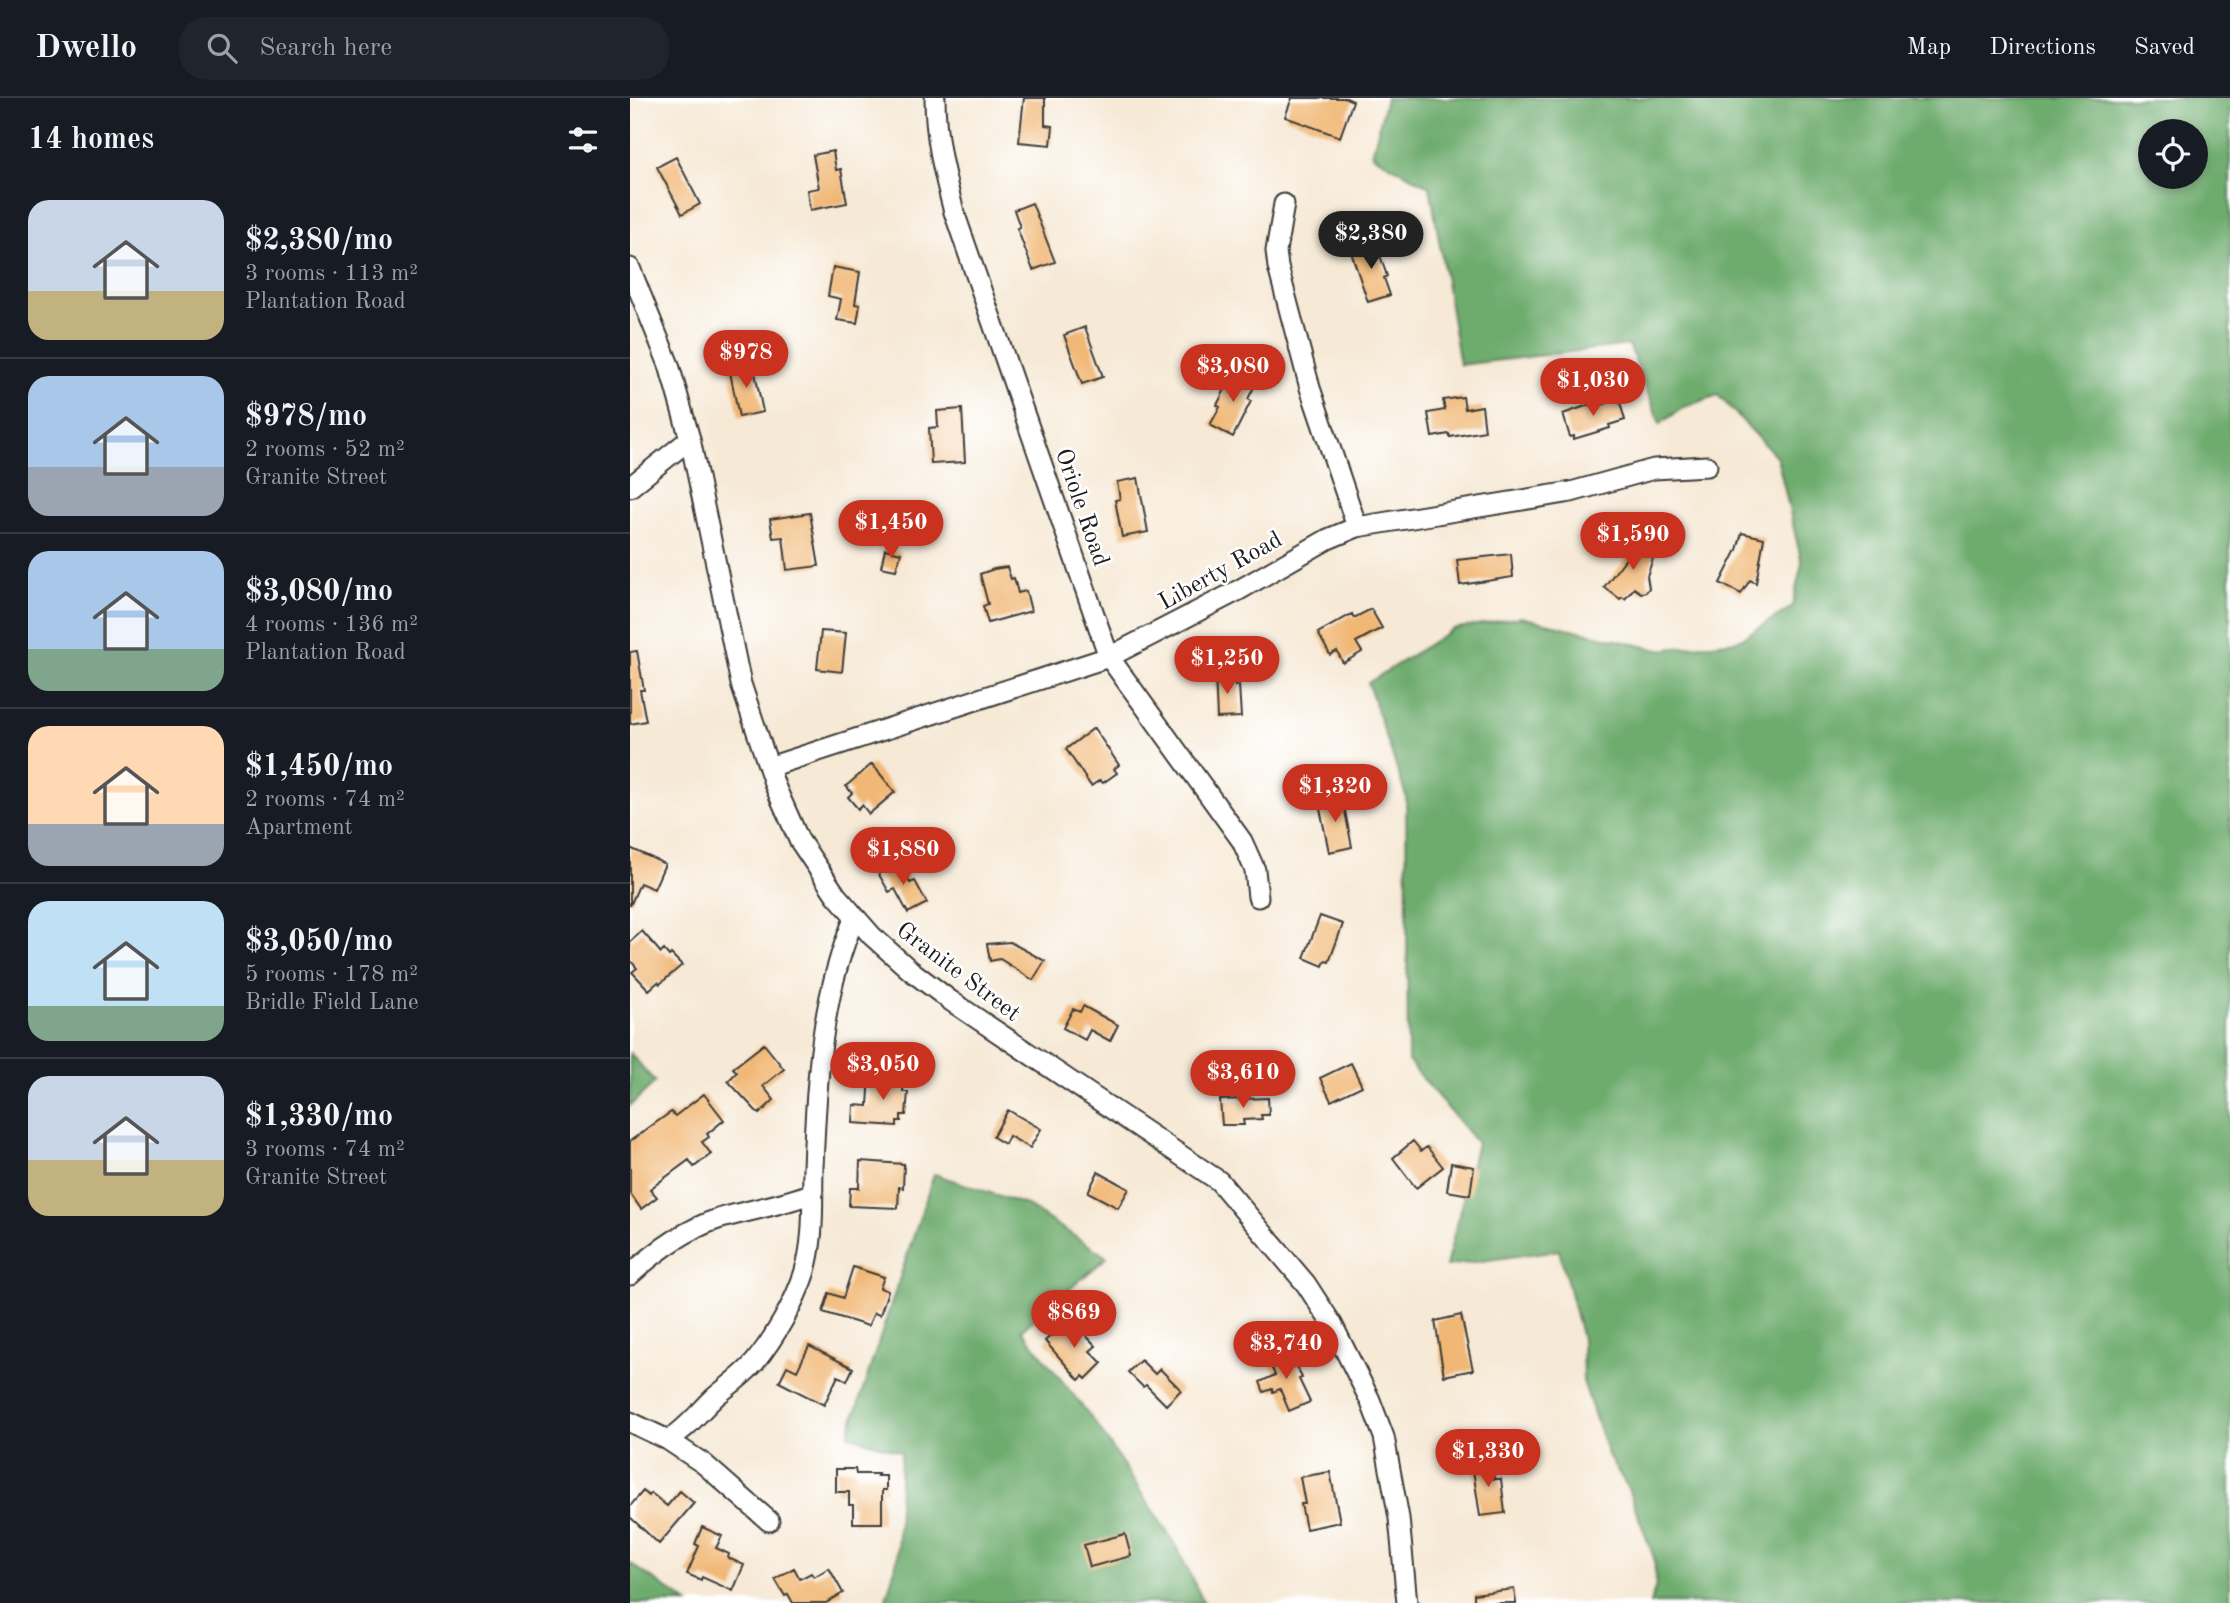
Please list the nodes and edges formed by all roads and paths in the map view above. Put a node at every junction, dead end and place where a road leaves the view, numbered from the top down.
1 (935, 98) edge
2 (1284, 204) dead end
3 (630, 268) edge
4 (690, 439) junction
5 (1707, 466) dead end
6 (630, 487) edge
7 (1357, 527) junction
8 (1109, 657) junction
9 (769, 766) junction
10 (1258, 897) dead end
11 (855, 917) junction
12 (813, 1193) junction
13 (630, 1275) edge
14 (630, 1422) edge
15 (668, 1440) junction
16 (769, 1521) dead end
17 (1407, 1603) edge

1 - 8 street, Oriole Road
2 - 7 street
3 - 4 street, Granite Street
4 - 6 street
4 - 9 street, Granite Street
5 - 7 street, Liberty Road
7 - 8 street, Liberty Road
8 - 9 street, Liberty Road
8 - 10 street, Oriole Road
9 - 11 street, Granite Street
11 - 12 street
11 - 17 street, Granite Street
12 - 13 street
12 - 15 street
14 - 15 street
15 - 16 street

